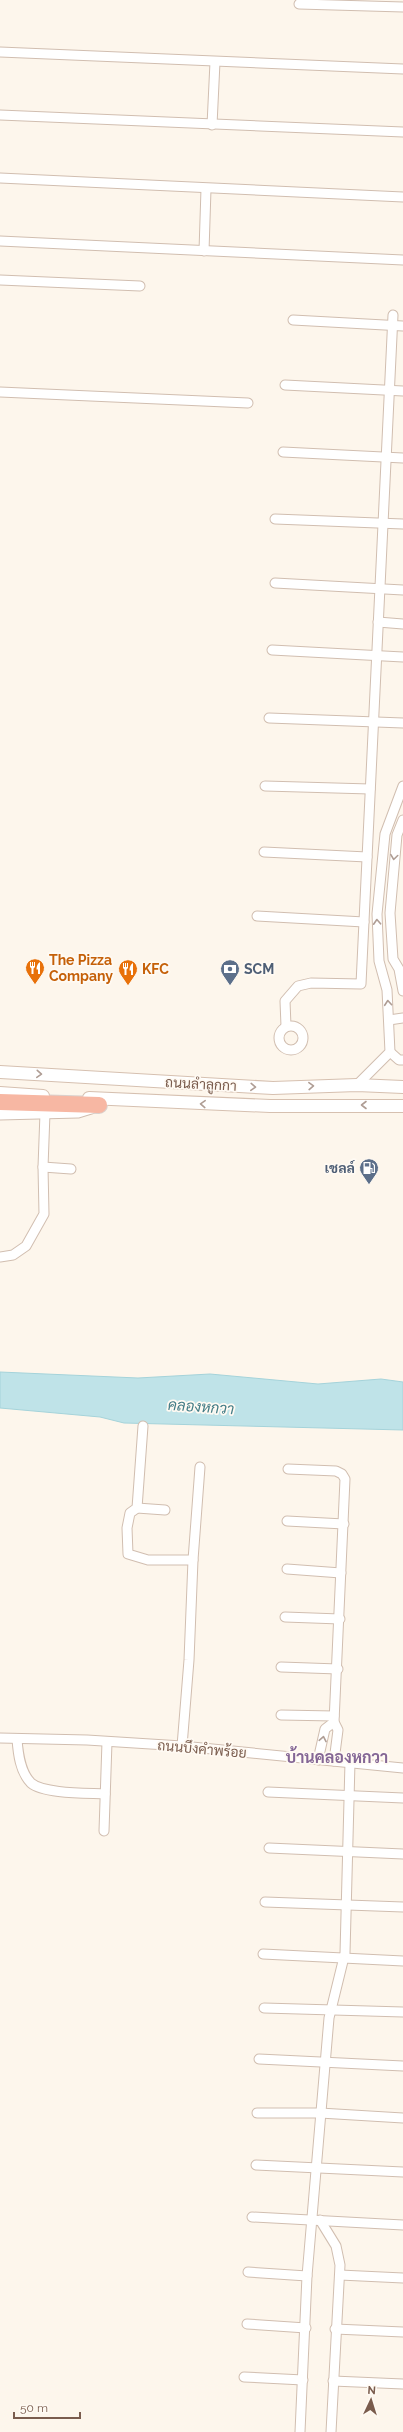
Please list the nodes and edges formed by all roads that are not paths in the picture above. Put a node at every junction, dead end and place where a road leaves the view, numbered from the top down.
1 (352, 3) edge
2 (299, 4) dead end
3 (403, 7) edge
4 (0, 52) edge
5 (215, 62) junction
6 (403, 68) edge
7 (0, 115) edge
8 (212, 125) junction
9 (403, 132) edge
10 (0, 178) edge
11 (206, 189) junction
12 (403, 197) edge
13 (0, 241) edge
14 (204, 251) junction
15 (403, 260) edge
16 (0, 280) edge
17 (140, 286) dead end
18 (393, 315) dead end
19 (293, 320) dead end
20 (393, 326) junction
21 (403, 326) edge
22 (285, 385) dead end
23 (390, 391) junction
24 (403, 391) edge
25 (0, 392) edge
26 (248, 403) dead end
27 (283, 452) dead end
28 (386, 457) junction
29 (403, 458) edge
30 (276, 519) dead end
31 (383, 524) junction
32 (403, 524) edge
33 (275, 583) dead end
34 (380, 589) junction
35 (403, 590) edge
36 (378, 622) junction
37 (403, 624) edge
38 (272, 650) dead end
39 (377, 656) junction
40 (403, 657) edge
41 (269, 718) dead end
42 (375, 722) junction
43 (403, 723) edge
44 (265, 786) dead end
45 (403, 786) edge
46 (370, 789) junction
47 (403, 820) edge
48 (264, 852) dead end
49 (367, 857) junction
50 (257, 916) dead end
51 (364, 922) junction
52 (398, 969) junction
53 (384, 975) junction
54 (403, 991) edge
55 (403, 1018) edge
56 (389, 1020) junction
57 (286, 1026) dead end
58 (390, 1052) junction
59 (403, 1060) edge
60 (0, 1072) edge
61 (357, 1085) junction
62 (403, 1087) edge
63 (0, 1093) edge
64 (122, 1100) junction
65 (0, 1102) edge
66 (99, 1105) junction
67 (403, 1106) edge
68 (45, 1113) junction
69 (0, 1114) edge
70 (43, 1168) junction
71 (71, 1169) dead end
72 (0, 1257) edge
73 (143, 1426) dead end
74 (200, 1467) dead end
75 (288, 1469) dead end
76 (136, 1508) junction
77 (165, 1510) dead end
78 (287, 1521) dead end
79 (344, 1524) junction
80 (193, 1560) junction
81 (287, 1569) dead end
82 (341, 1573) junction
83 (285, 1617) dead end
84 (340, 1619) junction
85 (282, 1667) dead end
86 (338, 1669) junction
87 (281, 1715) dead end
88 (334, 1719) junction
89 (0, 1738) edge
90 (17, 1739) junction
91 (107, 1742) junction
92 (182, 1746) junction
93 (318, 1760) junction
94 (334, 1761) junction
95 (350, 1762) junction
96 (403, 1768) edge
97 (268, 1792) dead end
98 (105, 1794) junction
99 (349, 1796) junction
100 (403, 1798) edge
101 (104, 1831) dead end
102 (269, 1848) dead end
103 (347, 1853) junction
104 (403, 1854) edge
105 (265, 1902) dead end
106 (346, 1904) junction
107 (403, 1907) edge
108 (263, 1954) dead end
109 (344, 1958) junction
110 (403, 1961) edge
111 (264, 2008) dead end
112 (330, 2011) junction
113 (403, 2012) edge
114 (259, 2059) dead end
115 (324, 2062) junction
116 (403, 2066) edge
117 (257, 2113) dead end
118 (320, 2113) junction
119 (403, 2118) edge
120 (256, 2166) dead end
121 (317, 2167) junction
122 (403, 2172) edge
123 (252, 2217) dead end
124 (316, 2219) junction
125 (403, 2225) edge
126 (248, 2272) dead end
127 (340, 2275) junction
128 (307, 2276) junction
129 (403, 2278) edge
130 (247, 2324) dead end
131 (306, 2328) junction
132 (335, 2329) junction
133 (403, 2332) edge
134 (244, 2377) dead end
135 (303, 2380) junction
136 (333, 2381) junction
137 (403, 2384) edge
138 (300, 2432) edge
139 (331, 2432) edge

1 - 2 street
1 - 3 street
4 - 5 street
5 - 6 street
5 - 8 street
7 - 8 street
8 - 9 street
10 - 11 street
11 - 12 street
11 - 14 street
13 - 14 street
14 - 15 street
16 - 17 street
18 - 20 street
19 - 20 street
20 - 21 street
20 - 23 street
22 - 23 street
23 - 24 street
23 - 28 street
25 - 26 street
27 - 28 street
28 - 29 street
28 - 31 street
30 - 31 street
31 - 32 street
31 - 34 street
33 - 34 street
34 - 35 street
34 - 36 street
36 - 37 street
36 - 39 street
38 - 39 street
39 - 40 street
39 - 42 street
41 - 42 street
42 - 43 street
42 - 46 street
44 - 46 street
53 -> 45 street
46 - 49 street
47 -> 52 street
48 - 49 street
49 - 51 street
50 - 51 street
51 - 57 street
52 - 53 street
52 - 54 street
56 -> 53 street
55 - 56 street
56 - 58 street
58 - 59 street
58 - 61 street
60 -> 61 main road, ถนนลำลูกกา
61 - 62 main road, ถนนลำลูกกา
63 - 64 main road, ถนนลำลูกกา
64 - 66 main road
67 -> 64 main road, ถนนลำลูกกา
65 - 66 highway
66 - 68 street
68 - 69 street
68 - 70 street
70 - 71 street
70 - 72 street
73 - 76 street
74 - 80 street
75 - 79 street
76 - 77 street
76 - 80 street
78 - 79 street
79 - 82 street
80 - 92 street
81 - 82 street
82 - 84 street
83 - 84 street
84 - 86 street
85 - 86 street
86 - 88 street
87 - 88 street
93 -> 88 street
88 - 94 street
89 - 90 street, ถนนบึงคำพร้อย
90 - 91 street, ถนนบึงคำพร้อย
90 - 98 street
91 - 92 street, ถนนบึงคำพร้อย
91 - 98 street
92 - 93 street, ถนนบึงคำพร้อย
93 - 94 street, ถนนบึงคำพร้อย
94 - 95 street, ถนนบึงคำพร้อย
95 - 96 street, ถนนบึงคำพร้อย
95 - 99 street
97 - 99 street
98 - 101 street
99 - 100 street
99 - 103 street
102 - 103 street
103 - 104 street
103 - 106 street
105 - 106 street
106 - 107 street
106 - 109 street
108 - 109 street
109 - 110 street
109 - 112 street
111 - 112 street
112 - 113 street
112 - 115 street
114 - 115 street
115 - 116 street
115 - 118 street
117 - 118 street
118 - 119 street
118 - 121 street
120 - 121 street
121 - 122 street
121 - 124 street
123 - 124 street
124 - 125 street
124 - 127 street
124 - 128 street
126 - 128 street
127 - 129 street
127 - 132 street
128 - 131 street
130 - 131 street
131 - 135 street
132 - 133 street
132 - 136 street
134 - 135 street
135 - 138 street
136 - 137 street
136 - 139 street

